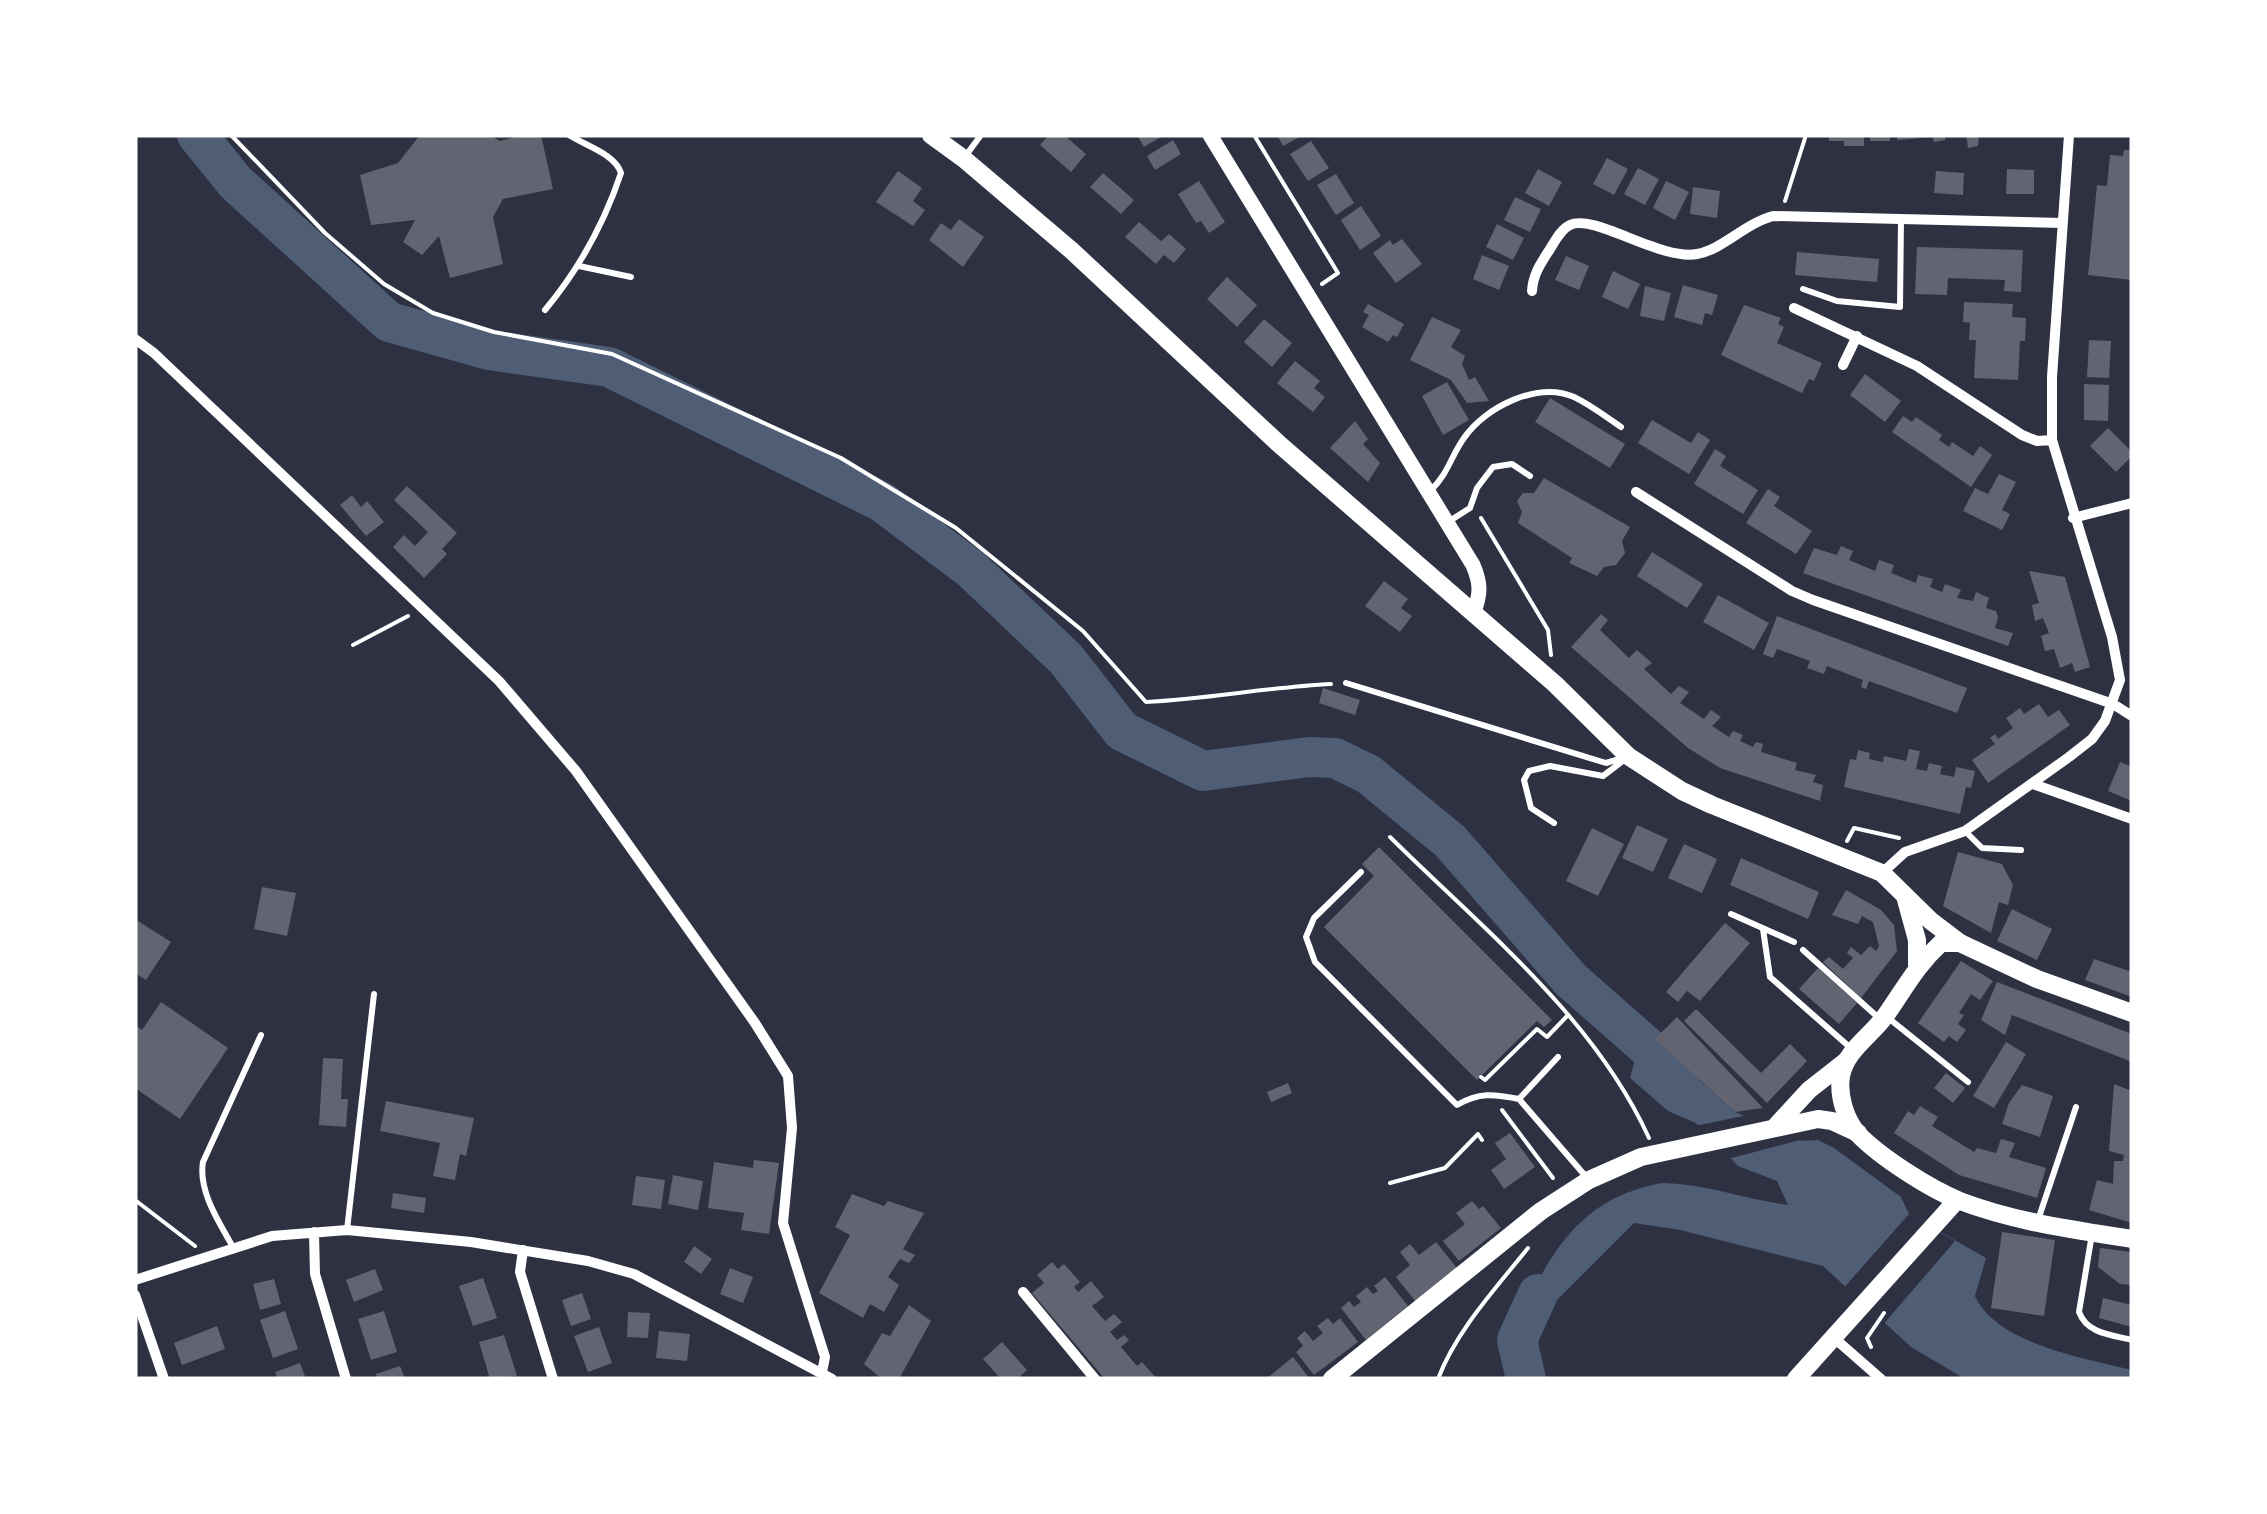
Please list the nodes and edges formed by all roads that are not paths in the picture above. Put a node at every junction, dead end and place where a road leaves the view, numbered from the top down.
1 (569, 135) edge
2 (930, 135) edge
3 (981, 135) edge
4 (1210, 135) edge
5 (2069, 135) edge
6 (964, 159) junction
7 (1901, 218) junction
8 (2063, 224) junction
9 (580, 266) junction
10 (632, 277) dead end
11 (1803, 289) dead end
12 (1532, 291) dead end
13 (1794, 308) dead end
14 (545, 310) dead end
15 (1857, 336) junction
16 (135, 339) edge
17 (1843, 365) dead end
18 (1621, 427) dead end
19 (2052, 440) junction
20 (1530, 476) dead end
21 (1428, 492) junction
22 (1636, 492) dead end
23 (2132, 503) edge
24 (2074, 518) junction
25 (1448, 523) junction
26 (1473, 614) junction
27 (1346, 683) road end
28 (2114, 704) junction
29 (2132, 716) edge
30 (1628, 756) junction
31 (2032, 784) junction
32 (2132, 819) edge
33 (1554, 823) dead end
34 (1965, 831) junction
35 (2021, 850) dead end
36 (1361, 872) dead end
37 (1882, 873) junction
38 (1905, 896) junction
39 (1731, 914) dead end
40 (1762, 929) junction
41 (1794, 942) dead end
42 (1960, 943) junction
43 (1803, 950) dead end
44 (1917, 965) junction
45 (374, 994) dead end
46 (2132, 1014) edge
47 (1884, 1018) junction
48 (261, 1034) dead end
49 (1850, 1056) junction
50 (1558, 1057) dead end
51 (1968, 1082) dead end
52 (1519, 1100) junction
53 (2076, 1107) dead end
54 (1775, 1128) junction
55 (1858, 1133) junction
56 (1589, 1180) junction
57 (1957, 1200) junction
58 (2037, 1222) junction
59 (347, 1230) junction
60 (314, 1232) junction
61 (2092, 1233) junction
62 (2132, 1240) edge
63 (233, 1248) junction
64 (523, 1250) junction
65 (135, 1280) edge
66 (1023, 1292) dead end
67 (135, 1295) edge
68 (1833, 1337) junction
69 (2132, 1340) edge
70 (827, 1375) edge
71 (164, 1379) edge
72 (346, 1379) edge
73 (553, 1379) edge
74 (1095, 1379) edge
75 (1332, 1379) edge
76 (1796, 1379) edge
77 (1881, 1379) edge

1 - 9 lane
2 - 6 main road
3 - 6 lane
4 - 21 street
5 - 8 street
6 - 26 main road
7 - 8 street
7 - 11 lane
7 - 12 street
8 - 19 street
9 - 10 lane
9 - 14 lane
13 - 15 street
15 - 17 street
15 - 19 street
16 - 70 street
18 - 21 lane
19 - 24 street
20 - 25 lane
21 - 25 street
22 - 28 street
23 - 24 street
24 - 28 street
25 - 26 street
26 - 30 main road
27 - 30 lane
28 - 29 street
28 - 31 street
30 - 33 lane
30 - 37 main road
31 - 32 street
31 - 34 street
34 - 35 lane
34 - 37 street
36 - 52 lane
37 - 38 main road
38 - 42 main road
38 - 44 main road
39 - 40 lane
40 - 41 lane
40 - 49 lane
42 - 44 main road
42 - 46 main road
43 - 47 lane
44 - 47 main road
45 - 59 lane
47 - 49 main road
47 - 51 lane
48 - 63 lane
49 - 54 main road
49 - 55 main road
50 - 52 lane
52 - 56 lane
53 - 58 lane
54 - 55 main road
54 - 56 main road
55 - 57 main road
56 - 75 main road
57 - 58 main road
57 - 68 main road
58 - 61 main road
59 - 60 street
59 - 64 street
60 - 63 street
60 - 72 street
61 - 62 main road
61 - 69 lane
63 - 65 street
64 - 70 street
64 - 73 street
66 - 74 street
67 - 71 street
68 - 76 main road
68 - 77 street

